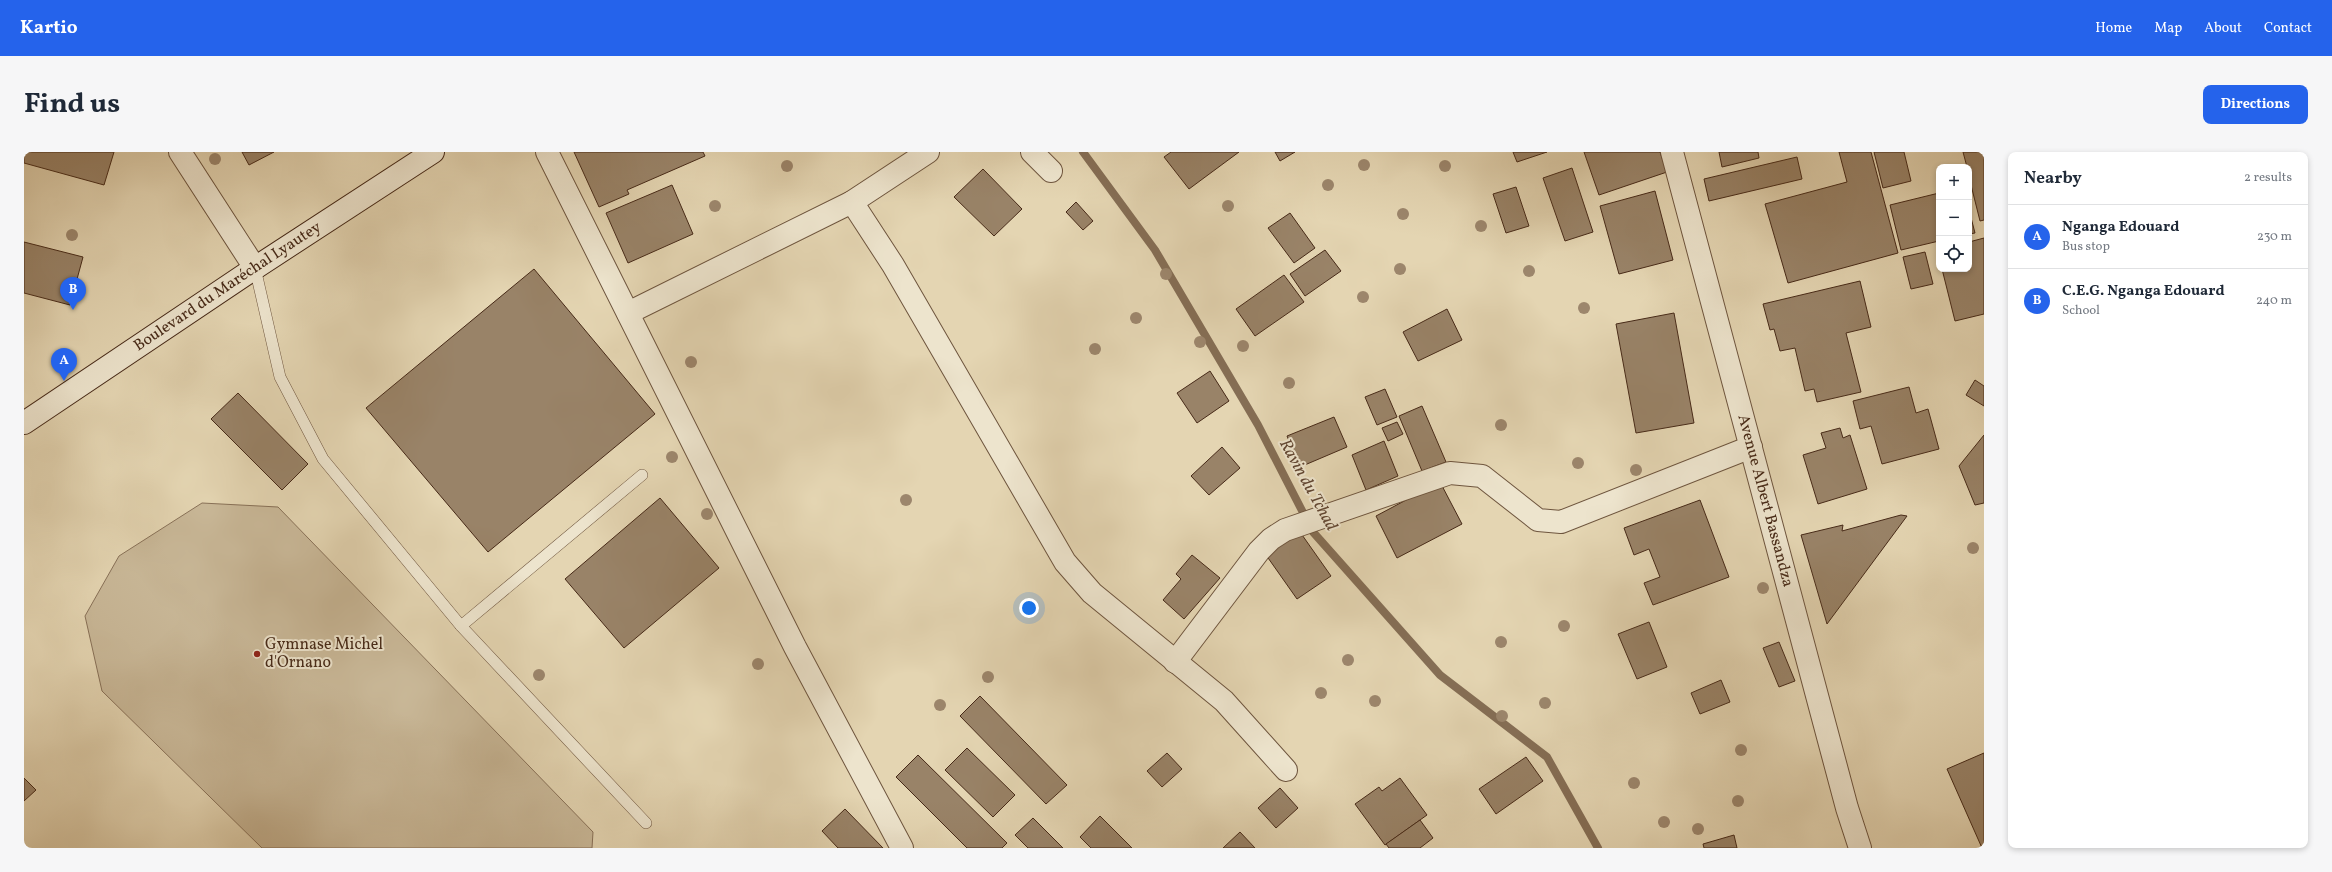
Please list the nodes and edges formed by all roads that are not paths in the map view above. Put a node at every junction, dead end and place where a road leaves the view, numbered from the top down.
1 (180, 152) edge
2 (433, 152) edge
3 (547, 152) edge
4 (928, 152) edge
5 (1032, 152) edge
6 (1672, 152) edge
7 (1052, 171) dead end
8 (852, 202) junction
9 (255, 268) junction
10 (628, 313) junction
11 (24, 423) edge
12 (1751, 448) junction
13 (642, 475) dead end
14 (461, 626) junction
15 (1175, 662) junction
16 (1286, 770) dead end
17 (646, 823) dead end
18 (902, 848) edge
19 (1860, 848) edge

1 - 9 street
2 - 9 street, Boulevard du Maréchal Lyautey
3 - 10 street
4 - 8 street
5 - 7 street
6 - 12 street, Avenue Albert Bassandza
8 - 10 street
8 - 15 street
9 - 11 street, Boulevard du Maréchal Lyautey
9 - 14 lane
10 - 18 street
12 - 15 street
12 - 19 street, Avenue Albert Bassandza
13 - 14 lane
14 - 17 lane
15 - 16 street

